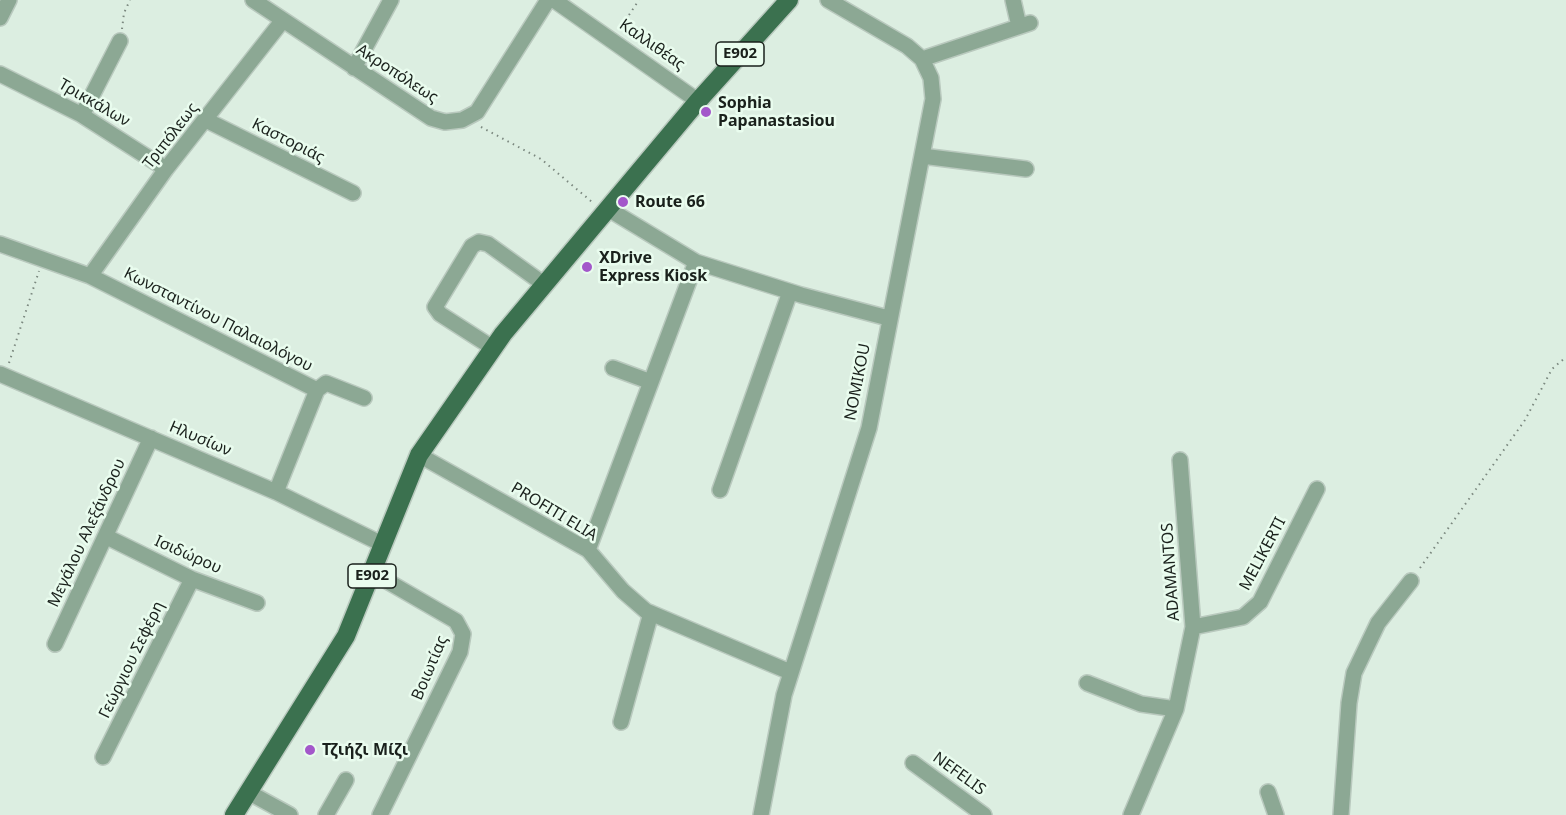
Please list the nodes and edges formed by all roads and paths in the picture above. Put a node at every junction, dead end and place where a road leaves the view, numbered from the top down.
1 (9, 0) edge
2 (130, 0) edge
3 (253, 0) edge
4 (392, 0) edge
5 (548, 0) edge
6 (554, 0) edge
7 (639, 0) edge
8 (789, 0) edge
9 (828, 0) edge
10 (1013, 0) edge
11 (0, 18) edge
12 (283, 20) junction
13 (613, 40) junction
14 (120, 41) joint
15 (922, 59) junction
16 (354, 68) junction
17 (0, 74) edge
18 (698, 101) junction
19 (82, 115) junction
20 (206, 120) junction
21 (462, 120) junction
22 (922, 156) junction
23 (166, 169) junction
24 (1026, 170) dead end
25 (353, 193) dead end
26 (608, 212) junction
27 (0, 244) edge
28 (43, 260) junction
29 (696, 262) junction
30 (90, 276) junction
31 (545, 285) junction
32 (790, 292) junction
33 (888, 318) junction
34 (493, 348) junction
35 (1566, 357) edge
36 (613, 368) dead end
37 (2, 375) edge
38 (651, 382) junction
39 (317, 390) junction
40 (364, 398) dead end
41 (151, 438) junction
42 (419, 455) junction
43 (1180, 460) dead end
44 (1317, 489) dead end
45 (720, 490) dead end
46 (276, 492) junction
47 (106, 537) junction
48 (382, 543) junction
49 (588, 550) junction
50 (373, 573) junction
51 (192, 579) junction
52 (1411, 580) joint
53 (257, 603) dead end
54 (651, 613) junction
55 (1193, 627) junction
56 (55, 644) dead end
57 (790, 672) junction
58 (1087, 683) dead end
59 (1176, 709) junction
60 (621, 722) dead end
61 (104, 758) dead end
62 (913, 763) dead end
63 (346, 780) dead end
64 (248, 792) junction
65 (1268, 792) dead end
66 (234, 815) edge
67 (290, 815) edge
68 (326, 815) edge
69 (380, 815) edge
70 (761, 815) edge
71 (984, 815) edge
72 (1131, 815) edge
73 (1276, 815) edge
74 (1341, 815) edge

1 - 11 street
2 - 14 path
3 - 12 street, Ακροπόλεως
4 - 16 street
5 - 21 street
6 - 13 street, Καλλιθέας
7 - 13 path
8 - 18 main road, E902
9 - 15 street
10 - 15 street
12 - 16 street, Ακροπόλεως
12 - 20 street, Τριπόλεως
13 - 18 street, Καλλιθέας
14 - 19 street
15 - 22 street, NOMIKOU
16 - 21 street, Ακροπόλεως
17 - 19 street, Τρικκάλων
18 - 26 main road, E902
19 - 23 street, Τρικκάλων
20 - 23 street, Τριπόλεως
20 - 25 street, Καστοριάς
21 - 26 path
22 - 24 street
22 - 33 street, NOMIKOU
23 - 30 street, Τριπόλεως
26 - 29 street
26 - 31 main road, E902
27 - 28 street, Κωνσταντίνου Παλαιολόγου
28 - 30 street, Κωνσταντίνου Παλαιολόγου
28 - 37 path
29 - 32 street
29 - 38 street
30 - 39 street, Κωνσταντίνου Παλαιολόγου
31 - 34 main road, E902
31 - 34 street
32 - 33 street
32 - 45 street
33 - 57 street, NOMIKOU
34 - 42 main road, E902
35 - 52 path
36 - 38 street
37 - 41 street, Ηλυσίων
38 - 49 street
39 - 40 street
39 - 46 street, Κωνσταντίνου Παλαιολόγου
41 - 46 street, Ηλυσίων
41 - 47 street, Μεγάλου Αλεξάνδρου
42 - 48 main road, E902
42 - 49 street, PROFITI ELIA
43 - 55 street, ADAMANTOS
44 - 55 street, MELIKERTI
46 - 48 street, Ηλυσίων
47 - 51 street, Ισιδώρου
47 - 56 street, Μεγάλου Αλεξάνδρου
48 - 50 main road, E902
49 - 54 street, PROFITI ELIA
50 - 64 main road, E902
50 - 69 street, Βοιωτίας
51 - 53 street, Ισιδώρου
51 - 61 street, Γεώργιου Σεφέρη
52 - 74 street
54 - 57 street, PROFITI ELIA
54 - 60 street
55 - 59 street, ADAMANTOS
57 - 70 street, NOMIKOU
58 - 59 street
59 - 72 street, ADAMANTOS
62 - 71 street, NEFELIS
63 - 68 street
64 - 66 main road, E902
64 - 67 street
65 - 73 street

